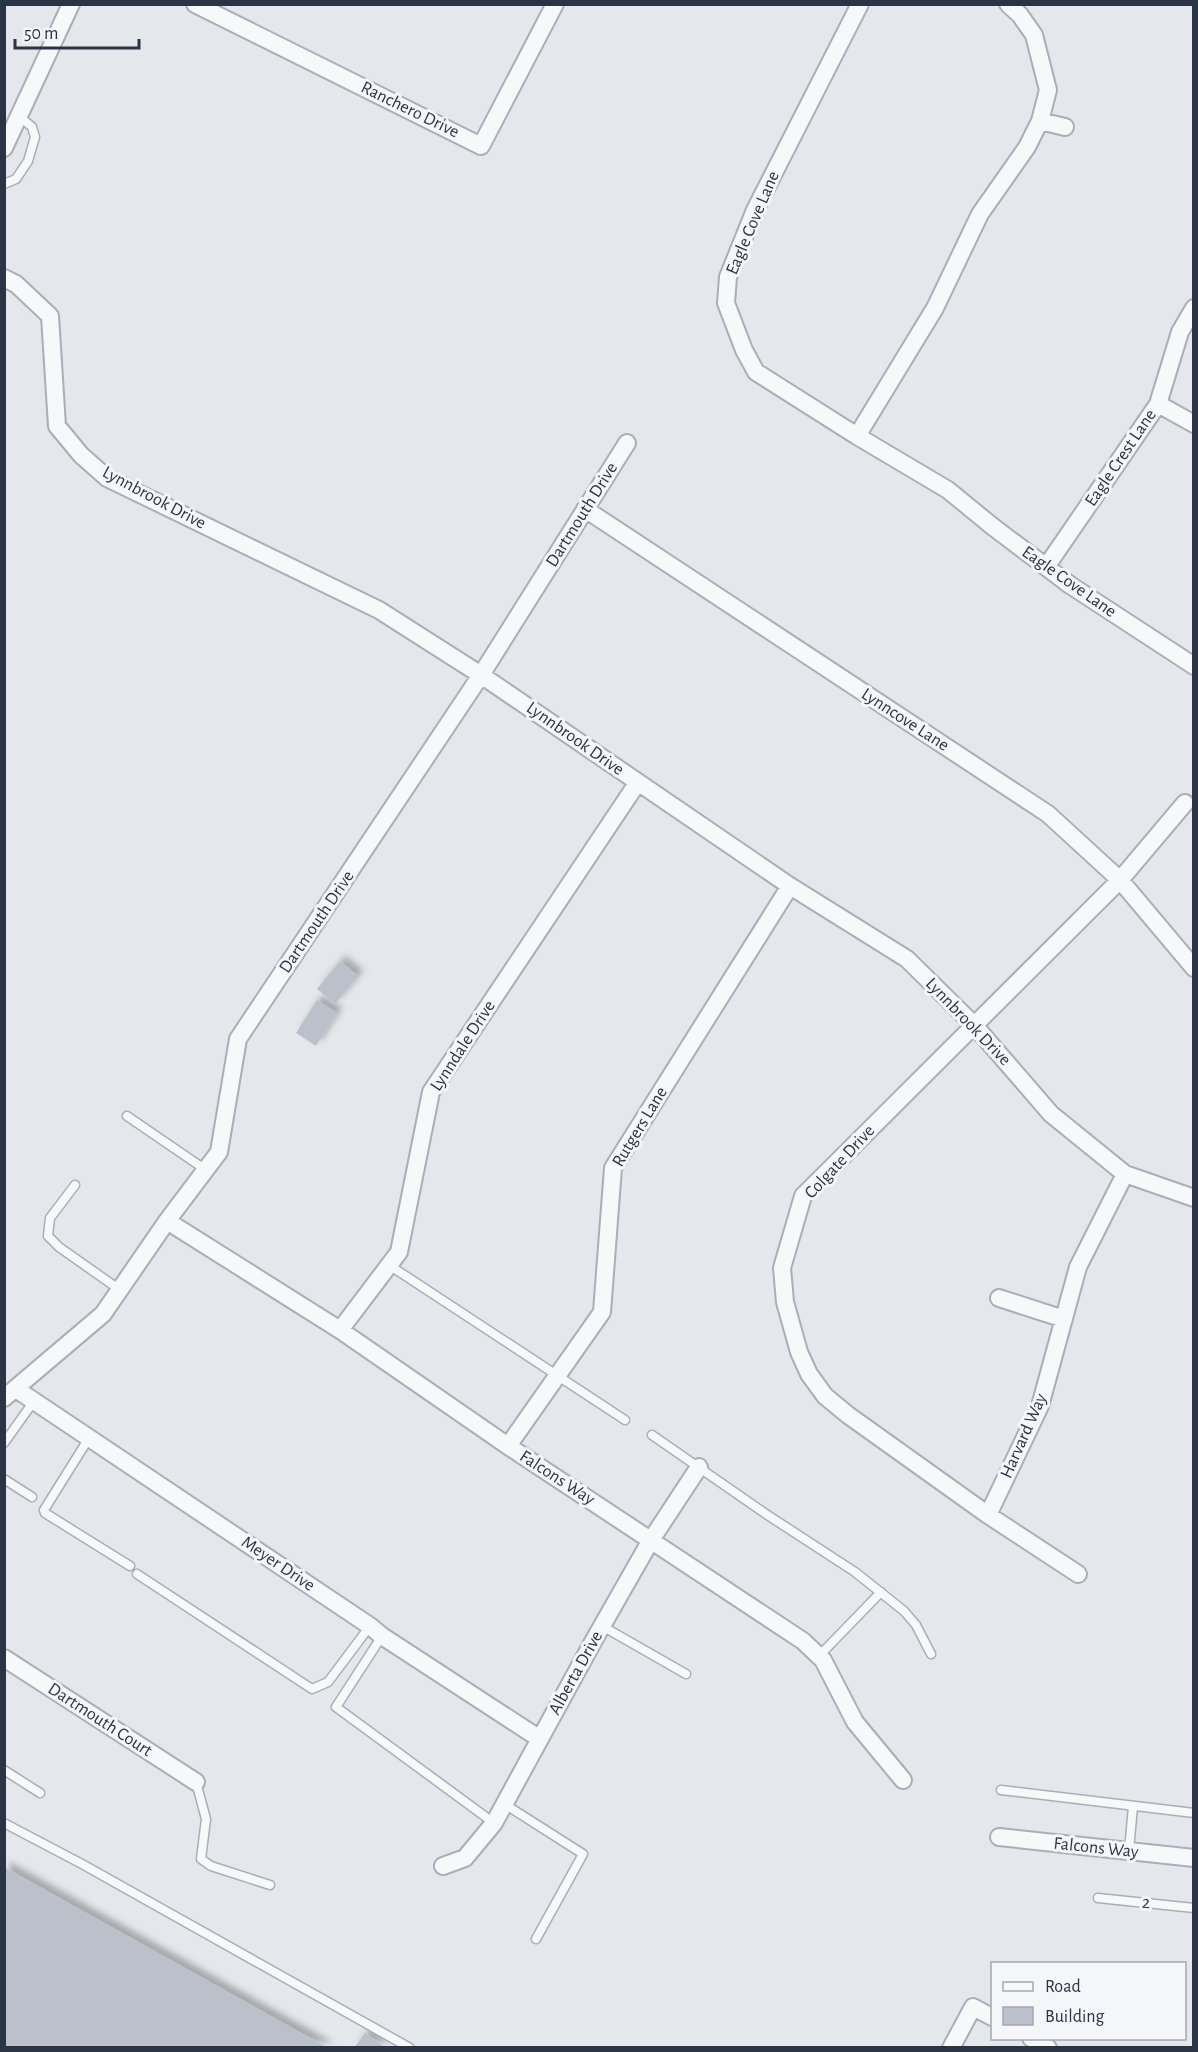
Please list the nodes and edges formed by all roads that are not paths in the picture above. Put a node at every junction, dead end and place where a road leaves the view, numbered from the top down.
1 (71, 4) edge
2 (195, 4) edge
3 (555, 4) edge
4 (860, 4) edge
5 (1008, 4) edge
6 (19, 116) junction
7 (1040, 121) junction
8 (1065, 127) dead end
9 (4, 148) edge
10 (4, 184) edge
11 (4, 278) edge
12 (1194, 308) edge
13 (1158, 404) junction
14 (1194, 424) edge
15 (857, 436) junction
16 (627, 444) dead end
17 (585, 509) junction
18 (1046, 567) junction
19 (1194, 666) edge
20 (481, 675) junction
21 (638, 782) junction
22 (1185, 803) dead end
23 (1120, 880) junction
24 (790, 886) junction
25 (1194, 968) edge
26 (974, 1025) junction
27 (127, 1116) dead end
28 (206, 1170) junction
29 (1125, 1174) junction
30 (75, 1185) dead end
31 (1194, 1198) edge
32 (167, 1221) junction
33 (390, 1265) junction
34 (120, 1290) junction
35 (999, 1298) dead end
36 (1064, 1319) junction
37 (340, 1330) junction
38 (557, 1376) junction
39 (10, 1393) edge
40 (34, 1401) junction
41 (625, 1420) dead end
42 (652, 1435) dead end
43 (89, 1438) junction
44 (4, 1443) edge
45 (508, 1446) junction
46 (699, 1467) junction
47 (4, 1479) edge
48 (32, 1497) dead end
49 (988, 1515) junction
50 (651, 1540) junction
51 (130, 1566) dead end
52 (137, 1574) dead end
53 (1078, 1574) dead end
54 (880, 1592) junction
55 (602, 1626) junction
56 (376, 1631) junction
57 (931, 1654) dead end
58 (819, 1656) junction
59 (6, 1664) edge
60 (686, 1674) dead end
61 (540, 1739) junction
62 (4, 1770) edge
63 (903, 1780) dead end
64 (196, 1782) joint
65 (1001, 1790) dead end
66 (40, 1793) dead end
67 (506, 1805) junction
68 (1132, 1806) junction
69 (1194, 1813) edge
70 (4, 1823) edge
71 (494, 1824) junction
72 (999, 1837) dead end
73 (1129, 1851) junction
74 (1194, 1858) edge
75 (443, 1866) dead end
76 (270, 1885) dead end
77 (1098, 1898) dead end
78 (1194, 1908) edge
79 (536, 1939) dead end
80 (991, 2016) edge
81 (1034, 2040) edge
82 (410, 2048) edge
83 (951, 2048) edge
84 (1048, 2048) edge

1 - 6 street
2 - 3 street, Ranchero Drive
4 - 15 street, Eagle Cove Lane
5 - 7 street
6 - 9 street
6 - 10 lane
7 - 8 street
7 - 15 street
11 - 20 street, Lynnbrook Drive
12 - 13 street, Eagle Crest Lane
13 - 14 street
13 - 18 street, Eagle Crest Lane
15 - 18 street, Eagle Cove Lane
16 - 17 street, Dartmouth Drive
17 - 20 street, Dartmouth Drive
17 - 23 street, Lynncove Lane
18 - 19 street, Eagle Cove Lane
20 - 21 street, Lynnbrook Drive
20 - 28 street, Dartmouth Drive
21 - 24 street, Lynnbrook Drive
21 - 33 street, Lynndale Drive
22 - 23 street, Colgate Drive
23 - 25 street, Lynncove Lane
23 - 26 street, Colgate Drive
24 - 26 street, Lynnbrook Drive
24 - 38 street, Rutgers Lane
26 - 29 street, Lynnbrook Drive
26 - 49 street, Colgate Drive
27 - 28 lane
28 - 32 street, Dartmouth Drive
29 - 31 street, Lynnbrook Drive
29 - 36 street, Harvard Way
30 - 34 lane
32 - 34 street, Dartmouth Drive
32 - 37 street, Falcons Way
33 - 37 street, Lynndale Drive
33 - 38 lane
34 - 39 street, Dartmouth Drive
35 - 36 street
36 - 49 street, Harvard Way
37 - 45 street, Falcons Way
38 - 41 lane
38 - 45 street, Rutgers Lane
39 - 40 street, Meyer Drive
40 - 43 street, Meyer Drive
40 - 44 lane
42 - 46 lane
43 - 51 lane
43 - 56 street, Meyer Drive
45 - 50 street, Falcons Way
46 - 50 street, Alberta Drive
46 - 54 lane
47 - 48 lane
49 - 53 street, Colgate Drive
50 - 55 street, Alberta Drive
50 - 58 street, Falcons Way
52 - 56 lane
54 - 57 lane
54 - 58 lane
55 - 60 lane
55 - 61 street, Alberta Drive
56 - 61 street, Meyer Drive
56 - 71 lane
58 - 63 street, Falcons Way
59 - 64 street, Dartmouth Court
61 - 67 street, Alberta Drive
62 - 66 lane
64 - 76 lane
65 - 68 lane
67 - 71 street, Alberta Drive
67 - 79 lane
68 - 69 lane
68 - 73 lane
70 - 82 lane
71 - 75 street, Alberta Drive
72 - 73 street, Falcons Way
73 - 74 street, Falcons Way
77 - 78 lane, 2
80 - 83 street
81 - 84 street

